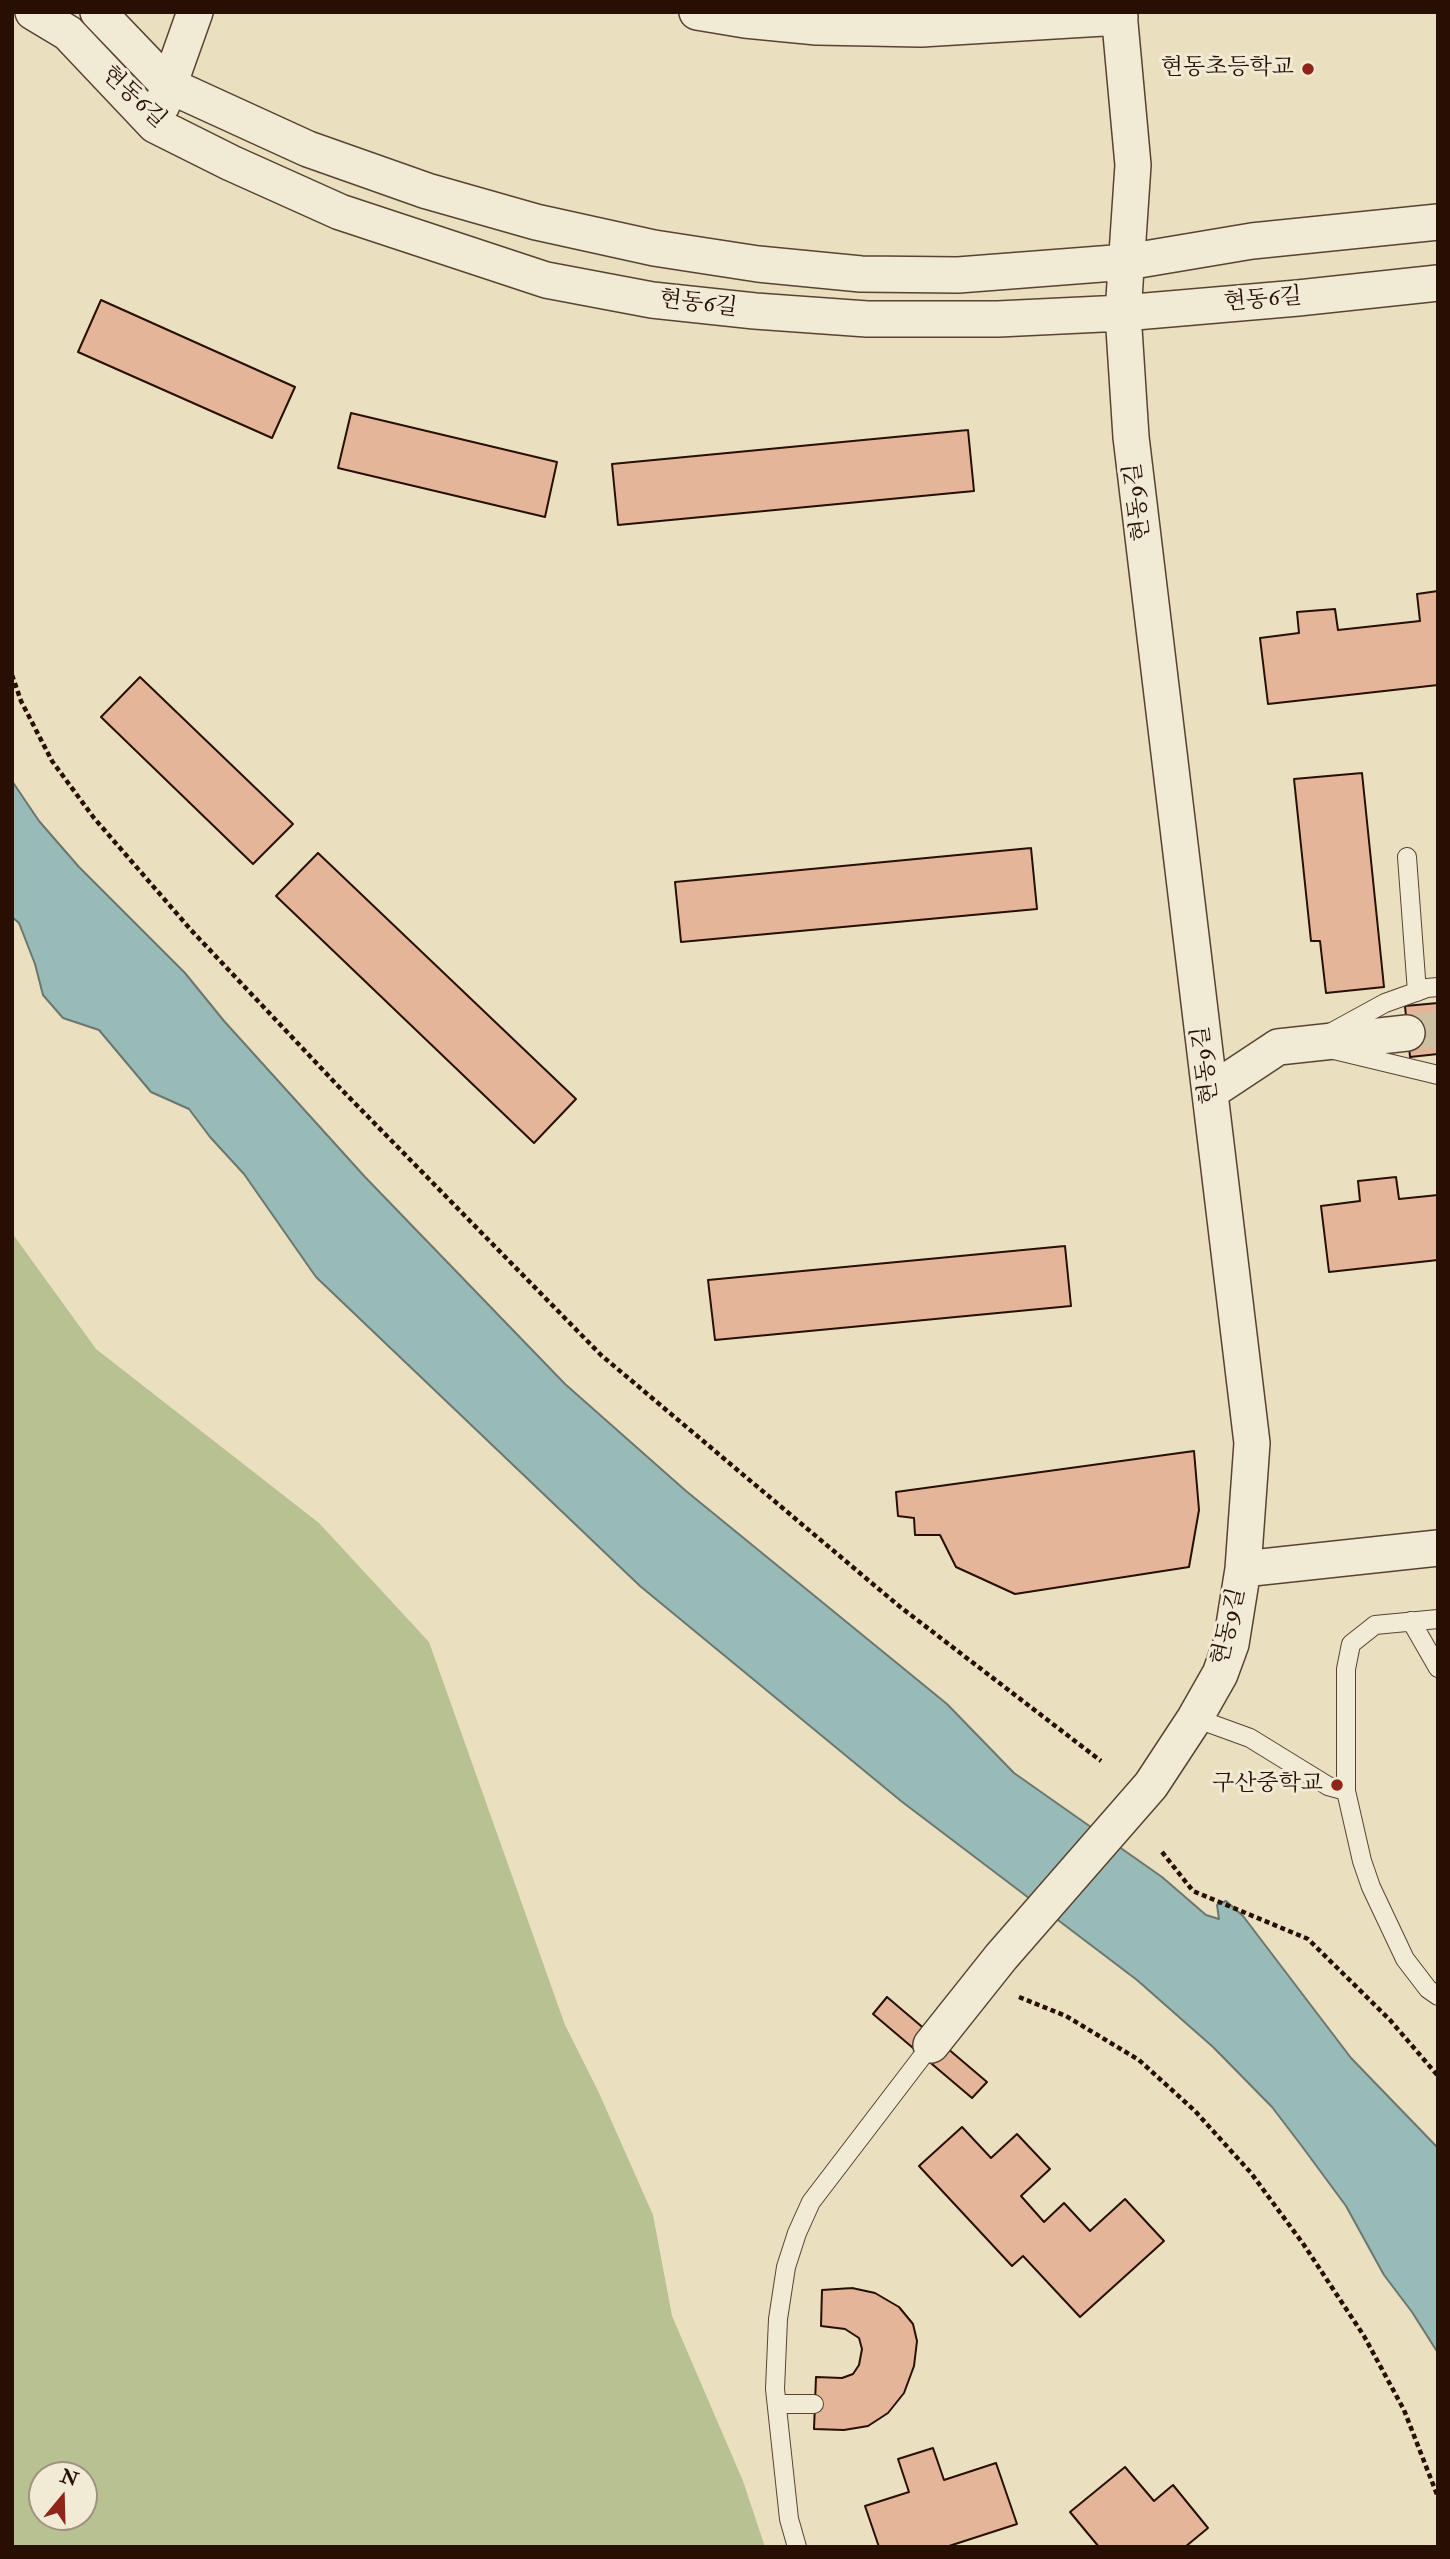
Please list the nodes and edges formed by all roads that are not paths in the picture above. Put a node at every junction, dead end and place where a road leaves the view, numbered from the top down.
1 (33, 12) edge
2 (98, 12) edge
3 (195, 12) edge
4 (697, 12) edge
5 (1119, 15) edge
6 (816, 20) edge
7 (168, 85) junction
8 (155, 124) junction
9 (1438, 222) edge
10 (1127, 262) junction
11 (1438, 283) edge
12 (1123, 313) junction
13 (1407, 857) dead end
14 (1438, 987) edge
15 (1417, 992) junction
16 (1407, 1032) tunnel mouth
17 (1311, 1044) junction
18 (1438, 1076) edge
19 (1210, 1092) junction
20 (1438, 1548) edge
21 (1243, 1569) junction
22 (1438, 1619) edge
23 (1411, 1621) junction
24 (1438, 1668) edge
25 (1195, 1717) junction
26 (1346, 1791) junction
27 (1438, 1996) edge
28 (931, 2046) joint
29 (777, 2404) junction
30 (814, 2404) dead end
31 (797, 2547) edge

1 - 8 street, 현동6길
2 - 7 street, 현동6길
3 - 7 street
4 - 6 street
5 - 6 street
5 - 10 street, 현동9길
7 - 8 street
7 - 10 street, 현동6길
8 - 12 street, 현동6길
9 - 10 street, 현동6길
10 - 12 street, 현동9길
11 - 12 street, 현동6길
12 - 19 street, 현동9길
13 - 15 lane
14 - 15 lane
15 - 17 lane
16 - 17 street
17 - 18 lane
17 - 19 street
19 - 21 street, 현동9길
20 - 21 street
21 - 25 street, 현동9길
22 - 23 lane
23 - 24 lane
23 - 26 lane
25 - 26 lane
25 - 28 street, 현동9길
26 - 27 lane
28 - 29 lane
29 - 30 lane
29 - 31 lane

